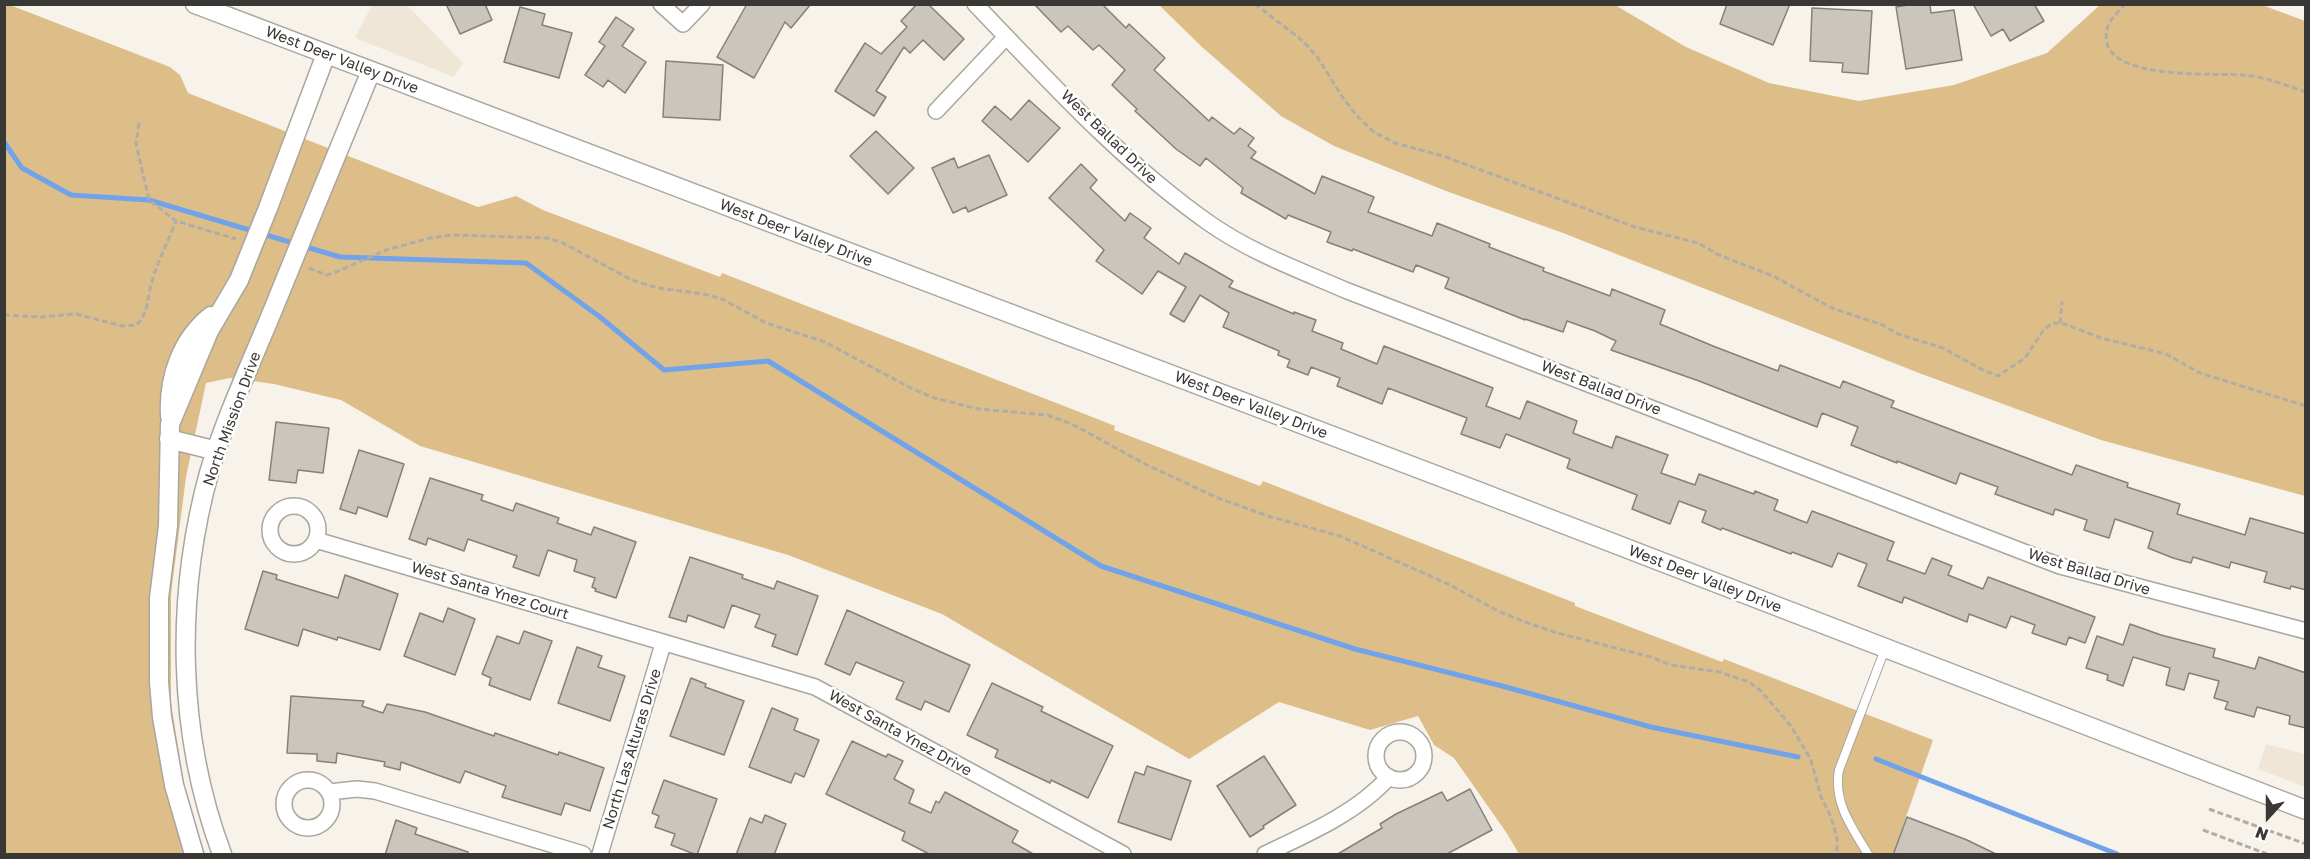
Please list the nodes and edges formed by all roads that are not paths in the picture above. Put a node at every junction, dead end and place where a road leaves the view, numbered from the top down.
1 (195, 4) edge
2 (660, 4) edge
3 (702, 4) edge
4 (975, 4) edge
5 (1006, 37) junction
6 (326, 54) junction
7 (371, 71) junction
8 (936, 111) dead end
9 (170, 431) junction
10 (217, 451) junction
11 (316, 540) dead end
12 (2306, 631) edge
13 (663, 644) junction
14 (1884, 649) junction
15 (1389, 777) dead end
16 (329, 792) dead end
17 (2306, 810) edge
18 (194, 855) edge
19 (222, 855) edge
20 (583, 855) edge
21 (600, 855) edge
22 (1123, 855) edge
23 (1265, 855) edge
24 (1868, 855) edge

1 - 6 street, West Deer Valley Drive
2 - 3 street
4 - 5 street, West Ballad Drive
5 - 8 street
5 - 12 street, West Ballad Drive
6 - 7 street, West Deer Valley Drive
6 - 9 street, bridge
7 - 10 street, North Mission Drive, bridge
7 - 14 street, West Deer Valley Drive
9 - 10 street
9 - 18 street
10 - 19 street, North Mission Drive
11 - 13 street, West Santa Ynez Court
13 - 21 street, North Las Alturas Drive
13 - 22 street, West Santa Ynez Drive
14 - 17 street, West Deer Valley Drive
14 - 24 lane
15 - 23 street
16 - 20 street

